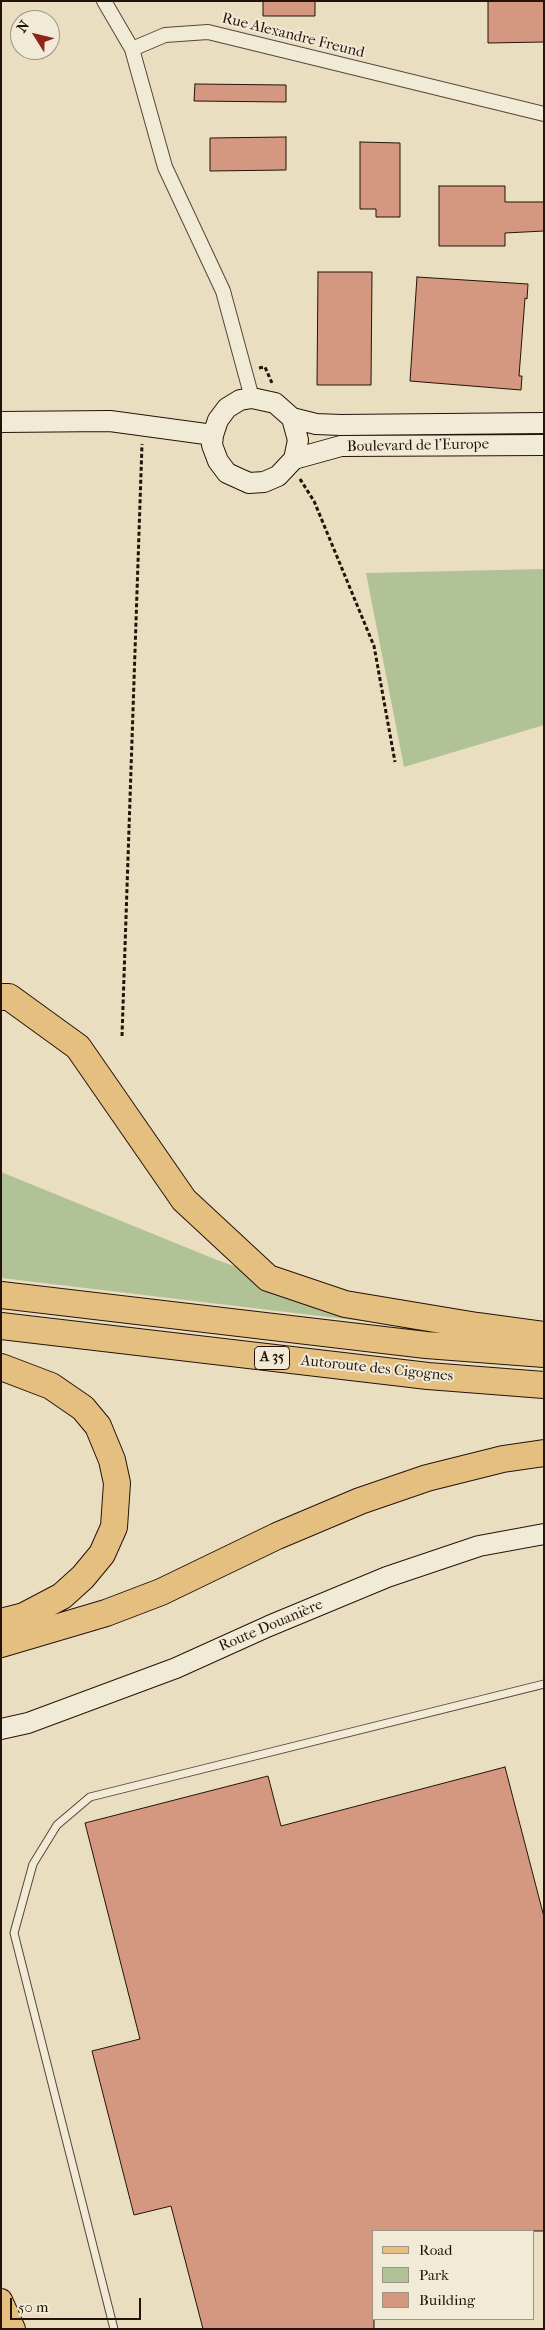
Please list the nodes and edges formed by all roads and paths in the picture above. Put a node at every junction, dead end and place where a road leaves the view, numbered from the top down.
1 (104, 1) edge
2 (132, 50) junction
3 (544, 114) edge
4 (252, 398) junction
5 (292, 418) junction
6 (1, 422) edge
7 (544, 423) edge
8 (143, 424) junction
9 (213, 435) junction
10 (544, 445) edge
11 (292, 462) junction
12 (395, 762) dead end
13 (1, 996) edge
14 (122, 1036) dead end
15 (1, 1295) edge
16 (1, 1326) edge
17 (544, 1335) edge
18 (544, 1354) edge
19 (1, 1367) edge
20 (544, 1385) edge
21 (544, 1453) edge
22 (544, 1534) edge
23 (1, 1622) edge
24 (1, 1644) edge
25 (544, 1684) edge
26 (1, 1729) edge
27 (1, 2300) edge
28 (14, 2329) edge
29 (114, 2329) edge

1 - 2 street
2 - 3 street, Rue Alexandre Freund
2 - 4 street
4 - 5 street
4 - 9 street
5 - 7 street
5 - 11 street
6 - 8 street
8 - 9 street
8 - 14 path
9 - 11 street
10 - 11 street, Boulevard de l'Europe
11 - 12 path
13 - 17 highway
15 - 18 highway, Autoroute des Cigognes / A 35
16 - 20 highway, Autoroute des Cigognes / A 35
19 - 23 highway
21 - 24 highway
22 - 26 street, Route Douanière
25 - 29 lane
27 - 28 main road

